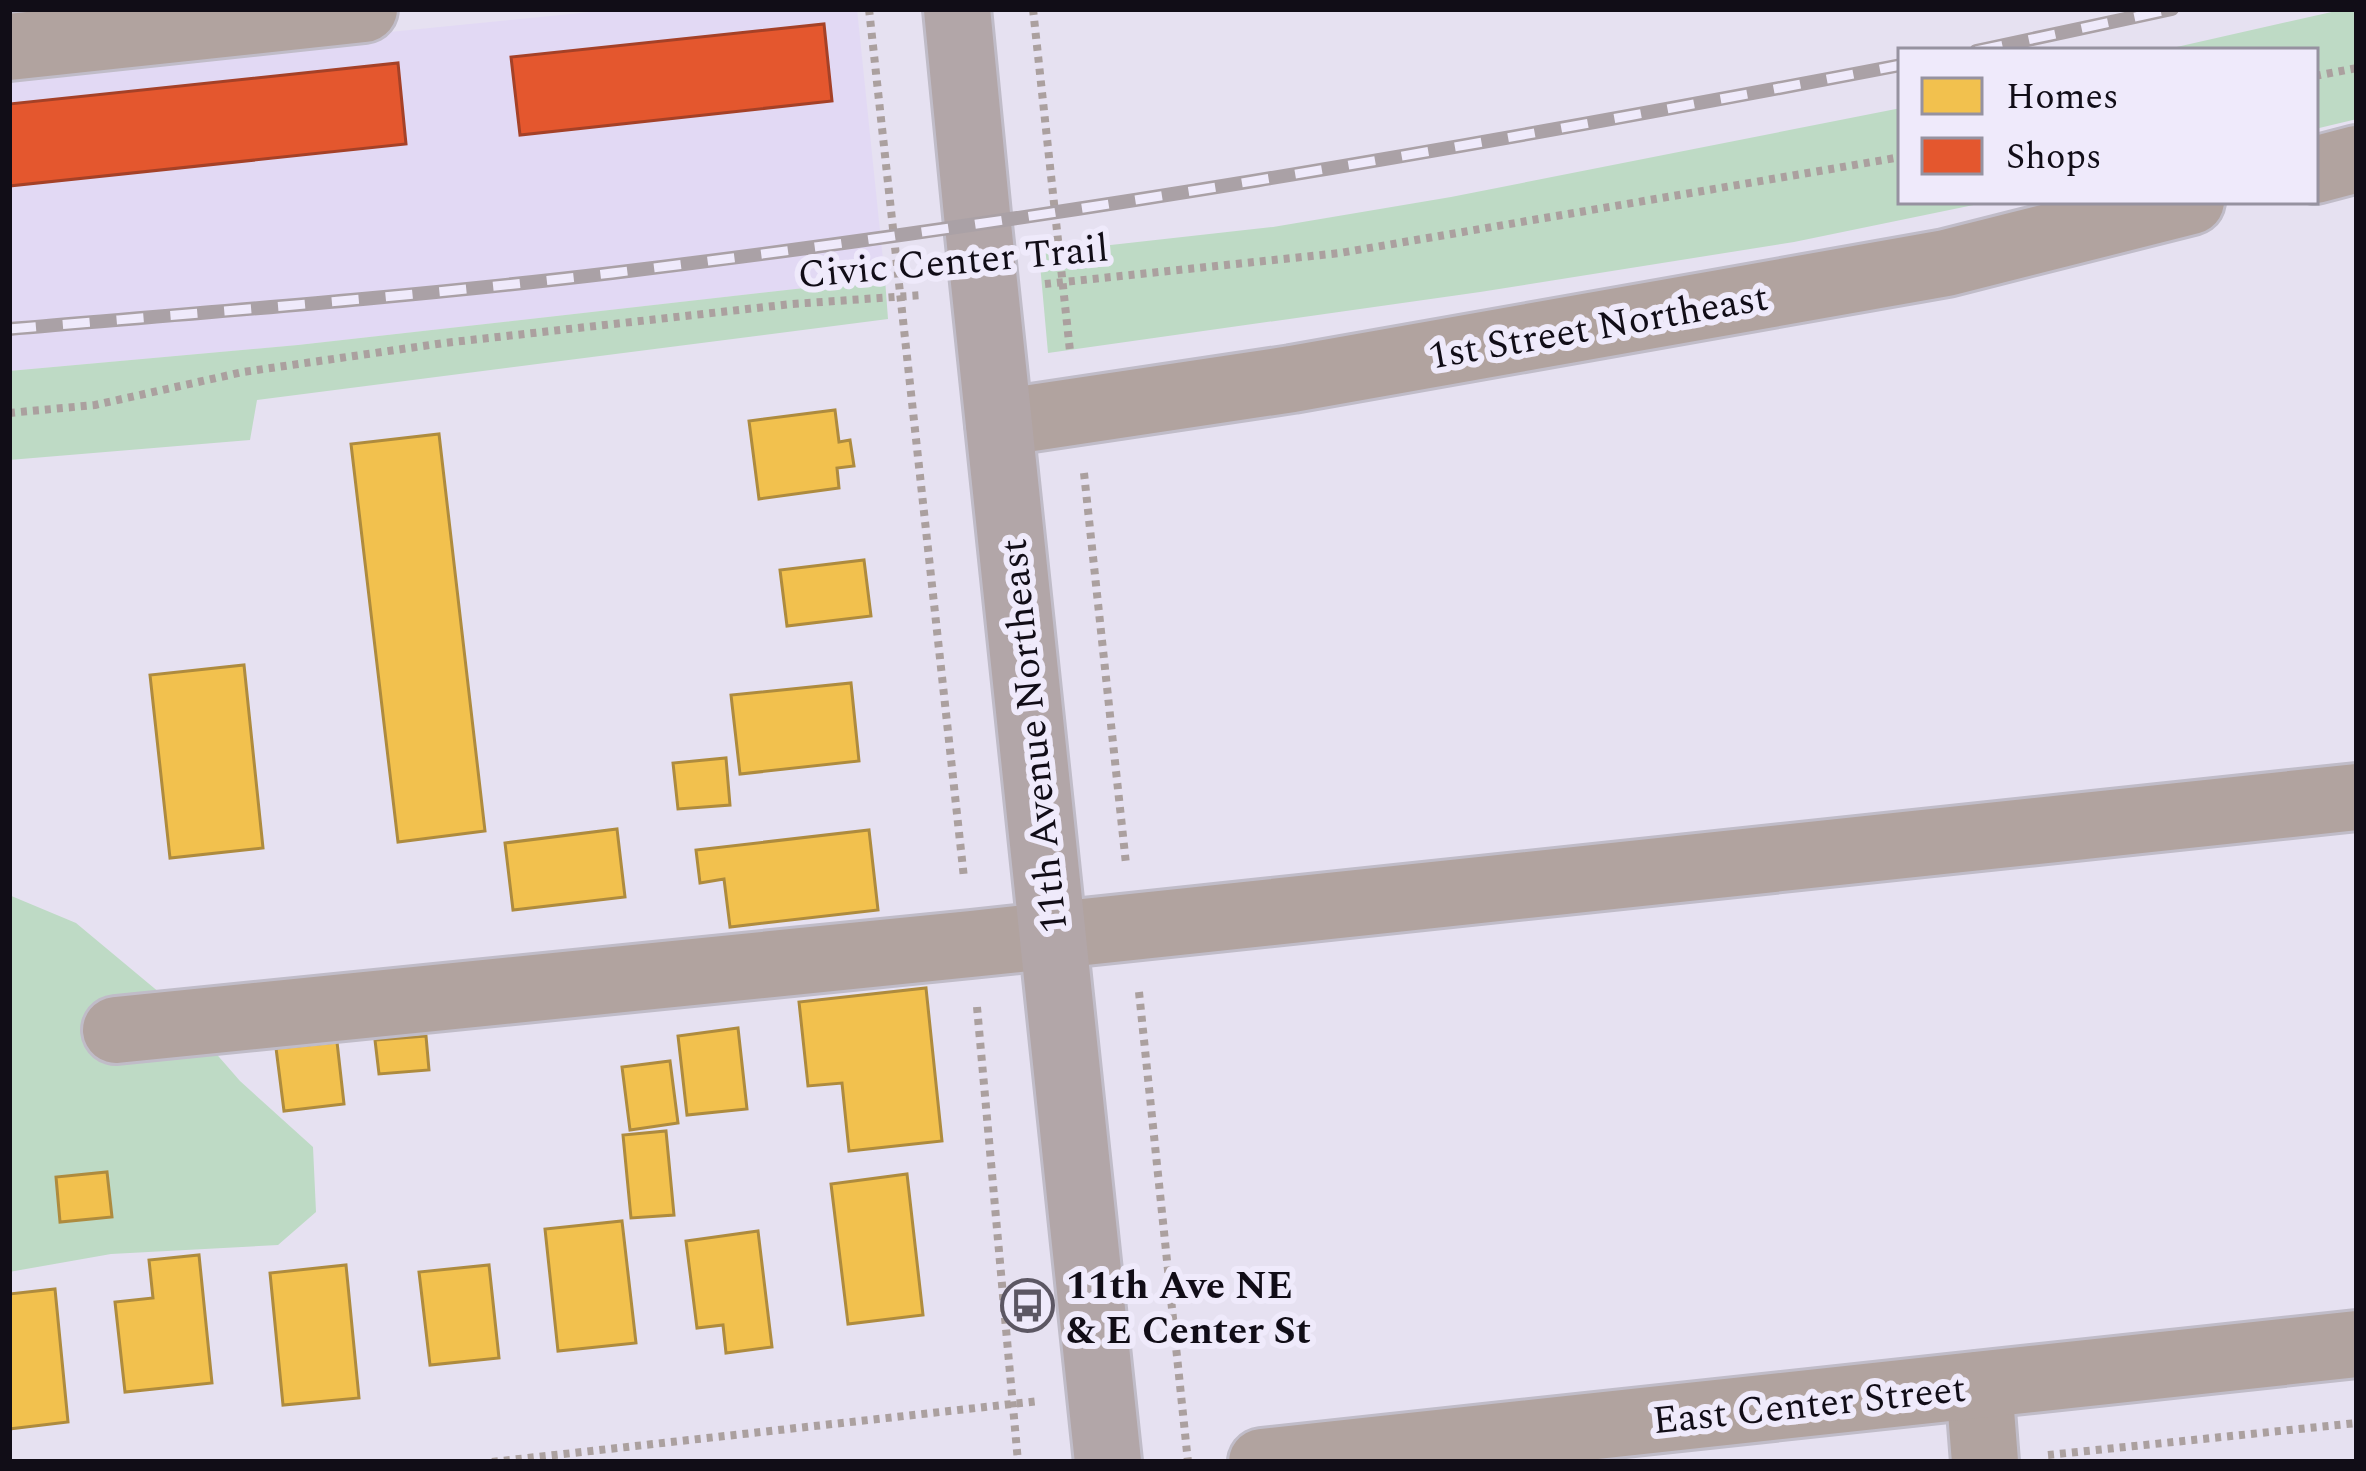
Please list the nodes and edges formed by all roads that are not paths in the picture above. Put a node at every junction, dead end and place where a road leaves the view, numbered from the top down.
1 (364, 9) edge
2 (957, 9) edge
3 (32, 33) edge
4 (2357, 159) edge
5 (2318, 169) edge
6 (2180, 204) edge
7 (999, 423) junction
8 (2357, 797) edge
9 (1053, 936) junction
10 (116, 1030) dead end
11 (2357, 1344) edge
12 (1979, 1385) junction
13 (1108, 1462) edge
14 (1262, 1462) edge
15 (1985, 1462) edge

1 - 3 street
2 - 7 main road, 11th Avenue Northeast
4 - 5 street
6 - 7 street, 1st Street Northeast
7 - 9 main road, 11th Avenue Northeast
8 - 9 street
9 - 10 street
9 - 13 main road, 11th Avenue Northeast
11 - 12 street, East Center Street
12 - 14 street, East Center Street
12 - 15 street

